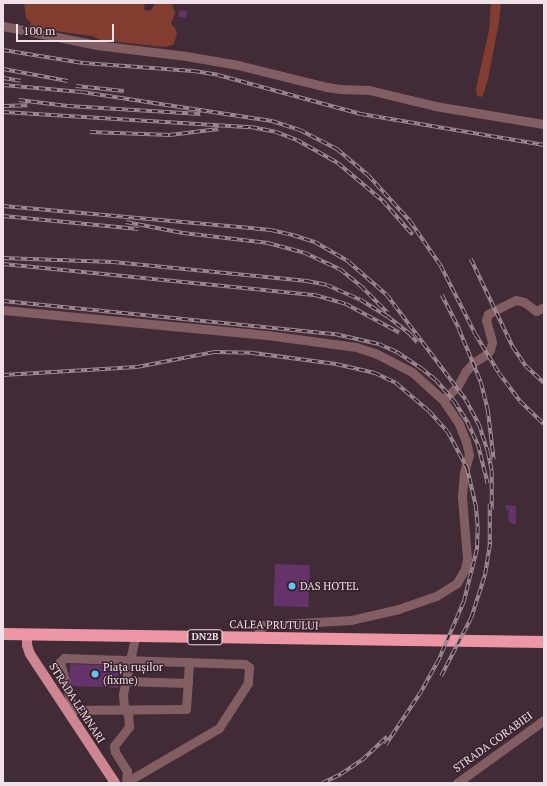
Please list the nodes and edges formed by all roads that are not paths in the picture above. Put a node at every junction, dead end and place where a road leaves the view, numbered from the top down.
1 (3, 26) edge
2 (544, 124) edge
3 (544, 307) edge
4 (3, 310) edge
5 (443, 400) junction
6 (3, 634) edge
7 (27, 634) junction
8 (135, 636) junction
9 (256, 638) junction
10 (544, 642) edge
11 (129, 660) junction
12 (189, 662) junction
13 (125, 681) junction
14 (188, 682) junction
15 (124, 708) junction
16 (70, 710) junction
17 (544, 720) edge
18 (127, 782) edge
19 (115, 783) edge
20 (457, 783) edge

1 - 2 street
3 - 5 street
4 - 5 street
5 - 9 street
6 - 7 highway, CALEA PRUTULUI / DN2B
7 - 8 highway, CALEA PRUTULUI / DN2B
7 - 16 main road, STRADA LEMNARI
8 - 9 highway, CALEA PRUTULUI / DN2B
8 - 11 street
9 - 10 highway, CALEA PRUTULUI / DN2B
11 - 12 street
11 - 13 street
11 - 16 street
12 - 14 street
12 - 18 street
13 - 14 street
13 - 15 street
14 - 15 street
15 - 16 street
15 - 18 street
16 - 19 main road, STRADA LEMNARI
17 - 20 street, STRADA CORABIEI

